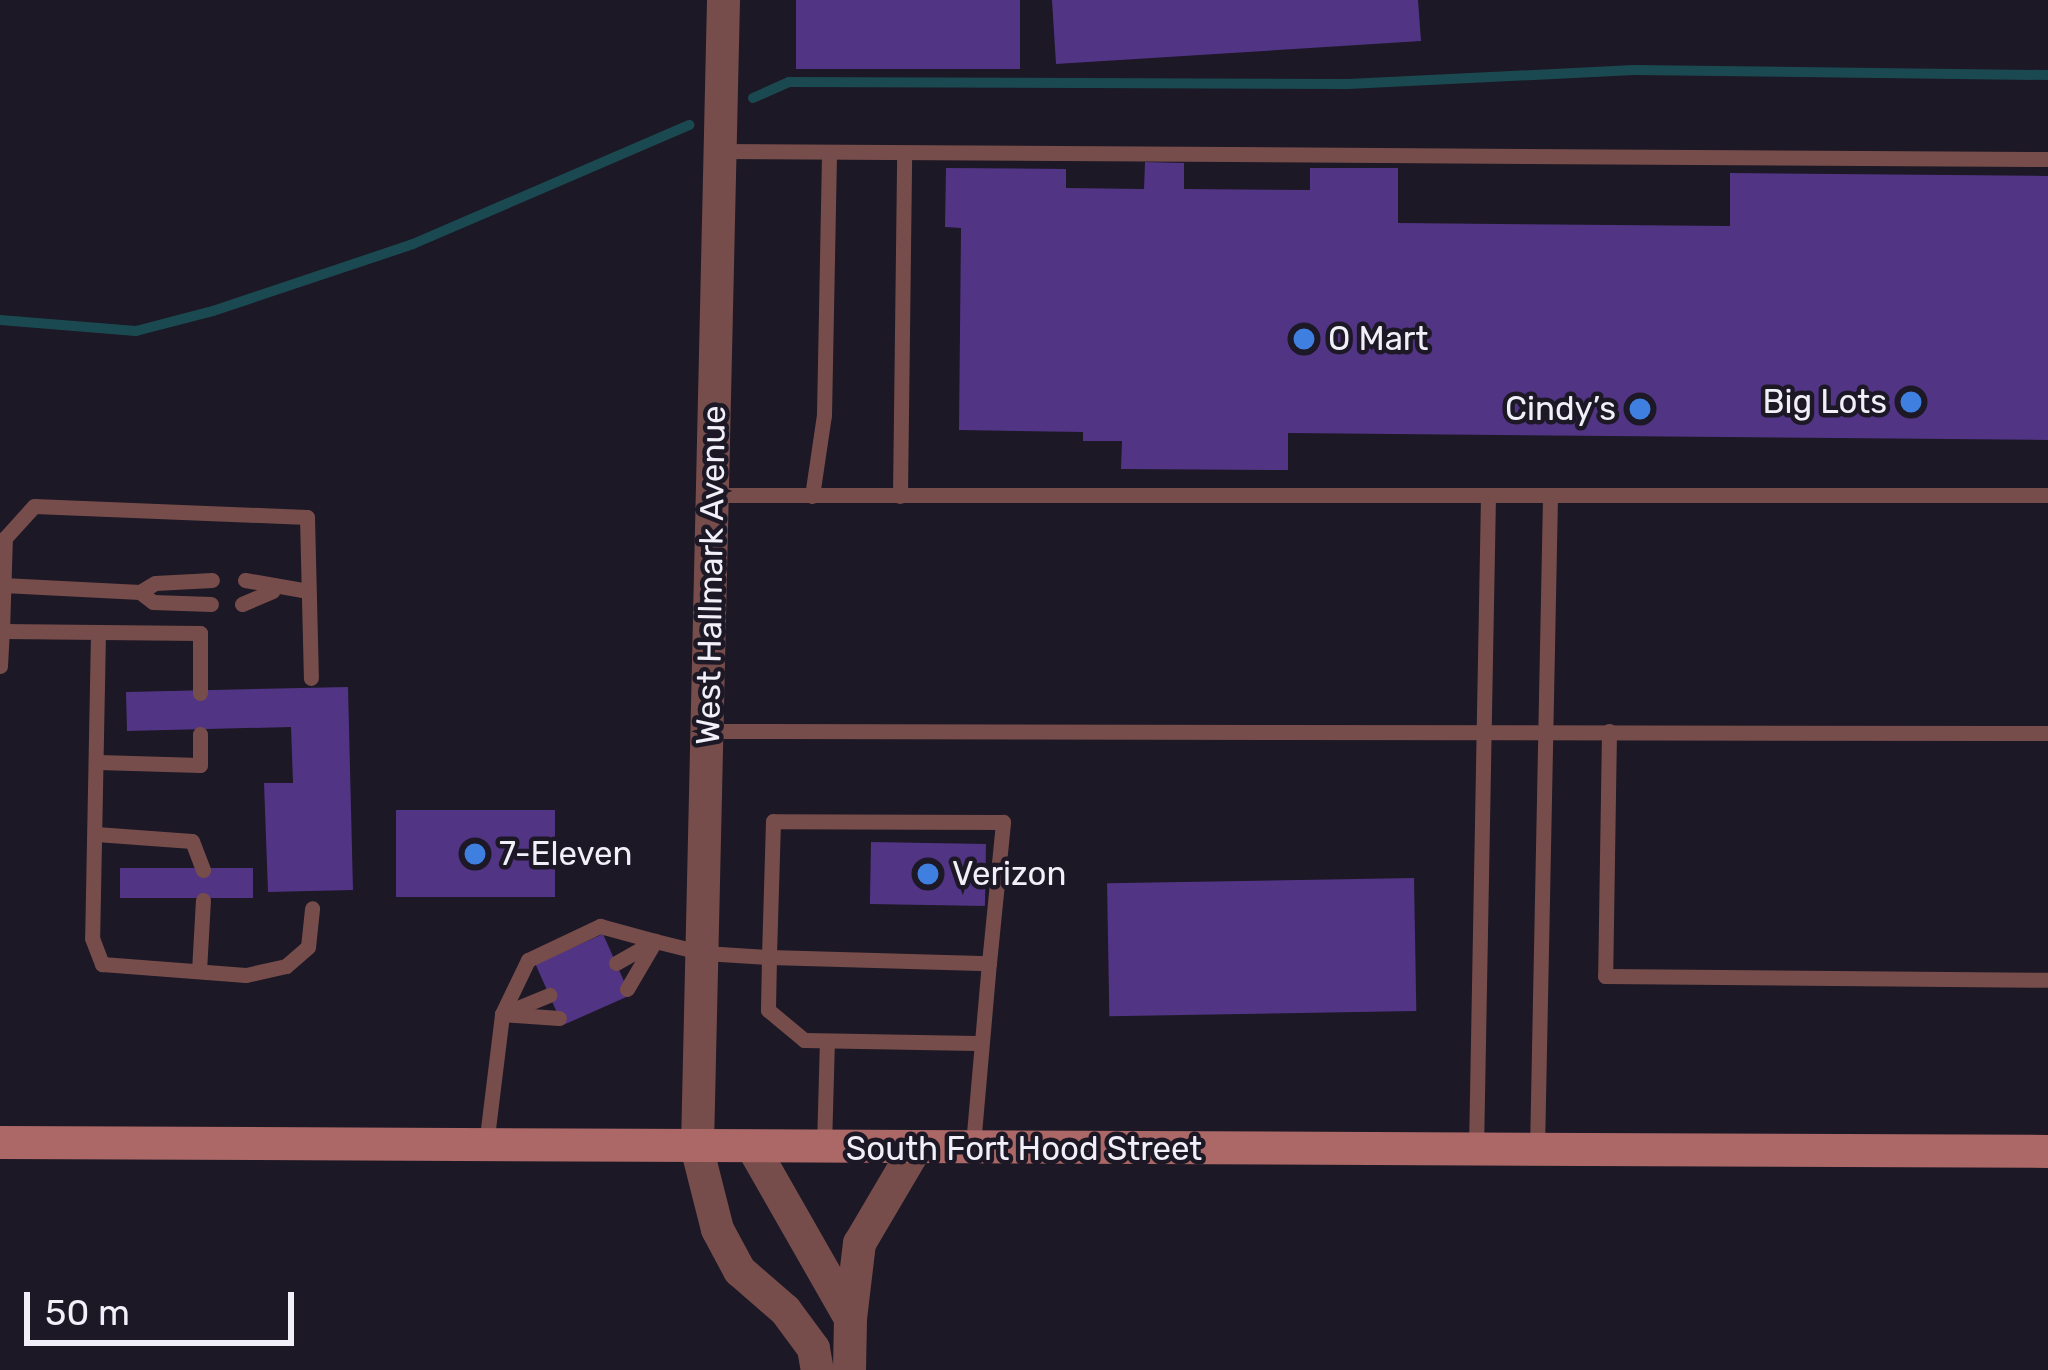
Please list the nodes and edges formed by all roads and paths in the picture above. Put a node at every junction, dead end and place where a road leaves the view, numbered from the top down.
1 (723, 0) edge
2 (720, 152) junction
3 (830, 152) junction
4 (904, 153) junction
5 (2048, 159) edge
6 (713, 495) junction
7 (1550, 495) junction
8 (2048, 495) edge
9 (812, 496) junction
10 (899, 496) junction
11 (1488, 496) junction
12 (212, 580) dead end
13 (245, 580) dead end
14 (3, 585) edge
15 (272, 591) junction
16 (308, 591) junction
17 (140, 592) junction
18 (211, 604) dead end
19 (242, 604) dead end
20 (2, 631) edge
21 (98, 633) junction
22 (0, 666) edge
23 (311, 677) dead end
24 (200, 694) dead end
25 (708, 731) junction
26 (1483, 731) junction
27 (1546, 731) junction
28 (1609, 731) junction
29 (2048, 733) edge
30 (200, 734) dead end
31 (98, 762) junction
32 (96, 834) junction
33 (203, 870) dead end
34 (202, 900) dead end
35 (312, 908) dead end
36 (655, 941) junction
37 (704, 953) junction
38 (769, 957) junction
39 (616, 962) dead end
40 (989, 963) junction
41 (199, 971) junction
42 (2048, 980) edge
43 (627, 989) dead end
44 (549, 995) dead end
45 (502, 1015) junction
46 (559, 1018) dead end
47 (826, 1041) junction
48 (976, 1043) junction
49 (0, 1142) edge
50 (486, 1148) junction
51 (753, 1148) junction
52 (824, 1148) junction
53 (914, 1148) junction
54 (973, 1148) junction
55 (697, 1150) junction
56 (1475, 1150) junction
57 (1538, 1150) junction
58 (2048, 1151) edge
59 (850, 1318) junction
60 (817, 1370) edge
61 (849, 1370) edge

1 - 2 street, West Hallmark Avenue
2 - 3 lane
2 - 6 street, West Hallmark Avenue
3 - 4 lane
3 - 9 lane
4 - 5 lane
4 - 10 lane
6 - 9 lane
6 - 25 street, West Hallmark Avenue
7 - 8 lane
7 - 11 lane
7 - 27 lane
9 - 10 lane
10 - 11 lane
11 - 26 lane
12 - 17 lane
13 - 15 lane
14 - 16 lane
14 - 17 lane
14 - 20 lane
15 - 16 lane
15 - 19 lane
16 - 23 lane
17 - 18 lane
20 - 21 lane
20 - 22 lane
21 - 24 lane
21 - 31 lane
25 - 26 lane
25 - 37 street, West Hallmark Avenue
26 - 27 lane
26 - 56 lane
27 - 28 lane
27 - 57 lane
28 - 29 lane
28 - 42 lane
30 - 31 lane
31 - 32 lane
32 - 33 lane
32 - 41 lane
34 - 41 lane
35 - 41 lane
36 - 37 lane
36 - 39 lane
36 - 43 lane
36 - 45 lane
37 - 38 lane
37 - 55 street, West Hallmark Avenue
38 - 40 lane
38 - 40 lane
38 - 47 lane
40 - 48 lane
44 - 45 lane
45 - 46 lane
45 - 50 lane
47 - 48 lane
47 - 52 lane
48 - 54 lane
49 - 50 main road, South Fort Hood Street
50 - 55 main road, South Fort Hood Street
51 - 52 main road, South Fort Hood Street
51 - 55 main road, South Fort Hood Street
51 - 59 street
52 - 53 main road, South Fort Hood Street
53 - 54 main road, South Fort Hood Street
53 - 59 street
54 - 56 main road, South Fort Hood Street
55 - 60 street, West Hallmark Avenue
56 - 57 main road, South Fort Hood Street
57 - 58 main road, South Fort Hood Street
59 - 61 street

